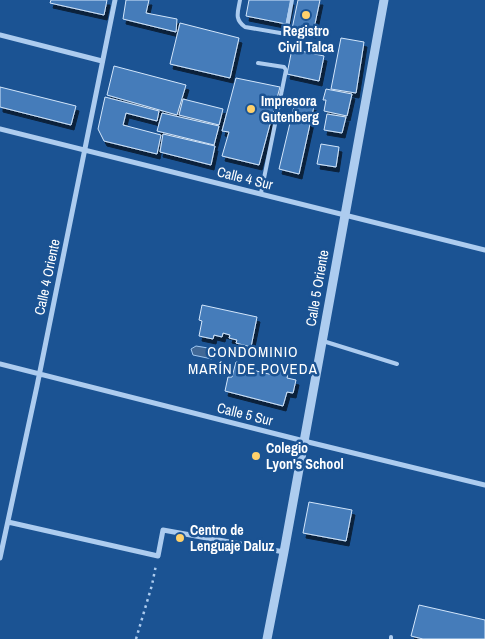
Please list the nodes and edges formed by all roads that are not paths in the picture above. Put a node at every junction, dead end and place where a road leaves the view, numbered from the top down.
1 (115, 0) edge
2 (240, 0) edge
3 (292, 0) edge
4 (384, 0) edge
5 (0, 35) edge
6 (102, 61) junction
7 (258, 63) dead end
8 (0, 129) edge
9 (85, 150) junction
10 (261, 194) junction
11 (344, 214) junction
12 (485, 250) edge
13 (322, 340) junction
14 (0, 364) edge
15 (397, 364) dead end
16 (39, 374) junction
17 (304, 440) junction
18 (485, 484) edge
19 (8, 522) junction
20 (284, 552) junction
21 (0, 558) edge
22 (267, 639) edge

1 - 6 street, Calle 4 Oriente
2 - 3 lane
4 - 11 street, Calle 5 Oriente
5 - 6 street
6 - 9 street, Calle 4 Oriente
7 - 10 lane
8 - 9 street, Calle 4 Sur
9 - 10 street, Calle 4 Sur
9 - 16 street, Calle 4 Oriente
10 - 11 street, Calle 4 Sur
11 - 12 street, Calle 4 Sur
11 - 13 street, Calle 5 Oriente
13 - 15 lane
13 - 17 street, Calle 5 Oriente
14 - 16 street, Calle 5 Sur
16 - 17 street, Calle 5 Sur
16 - 19 street, Calle 4 Oriente
17 - 18 street, Calle 5 Sur
17 - 20 street, Calle 5 Oriente
19 - 20 street
19 - 21 street, Calle 4 Oriente
20 - 22 street, Calle 5 Oriente

